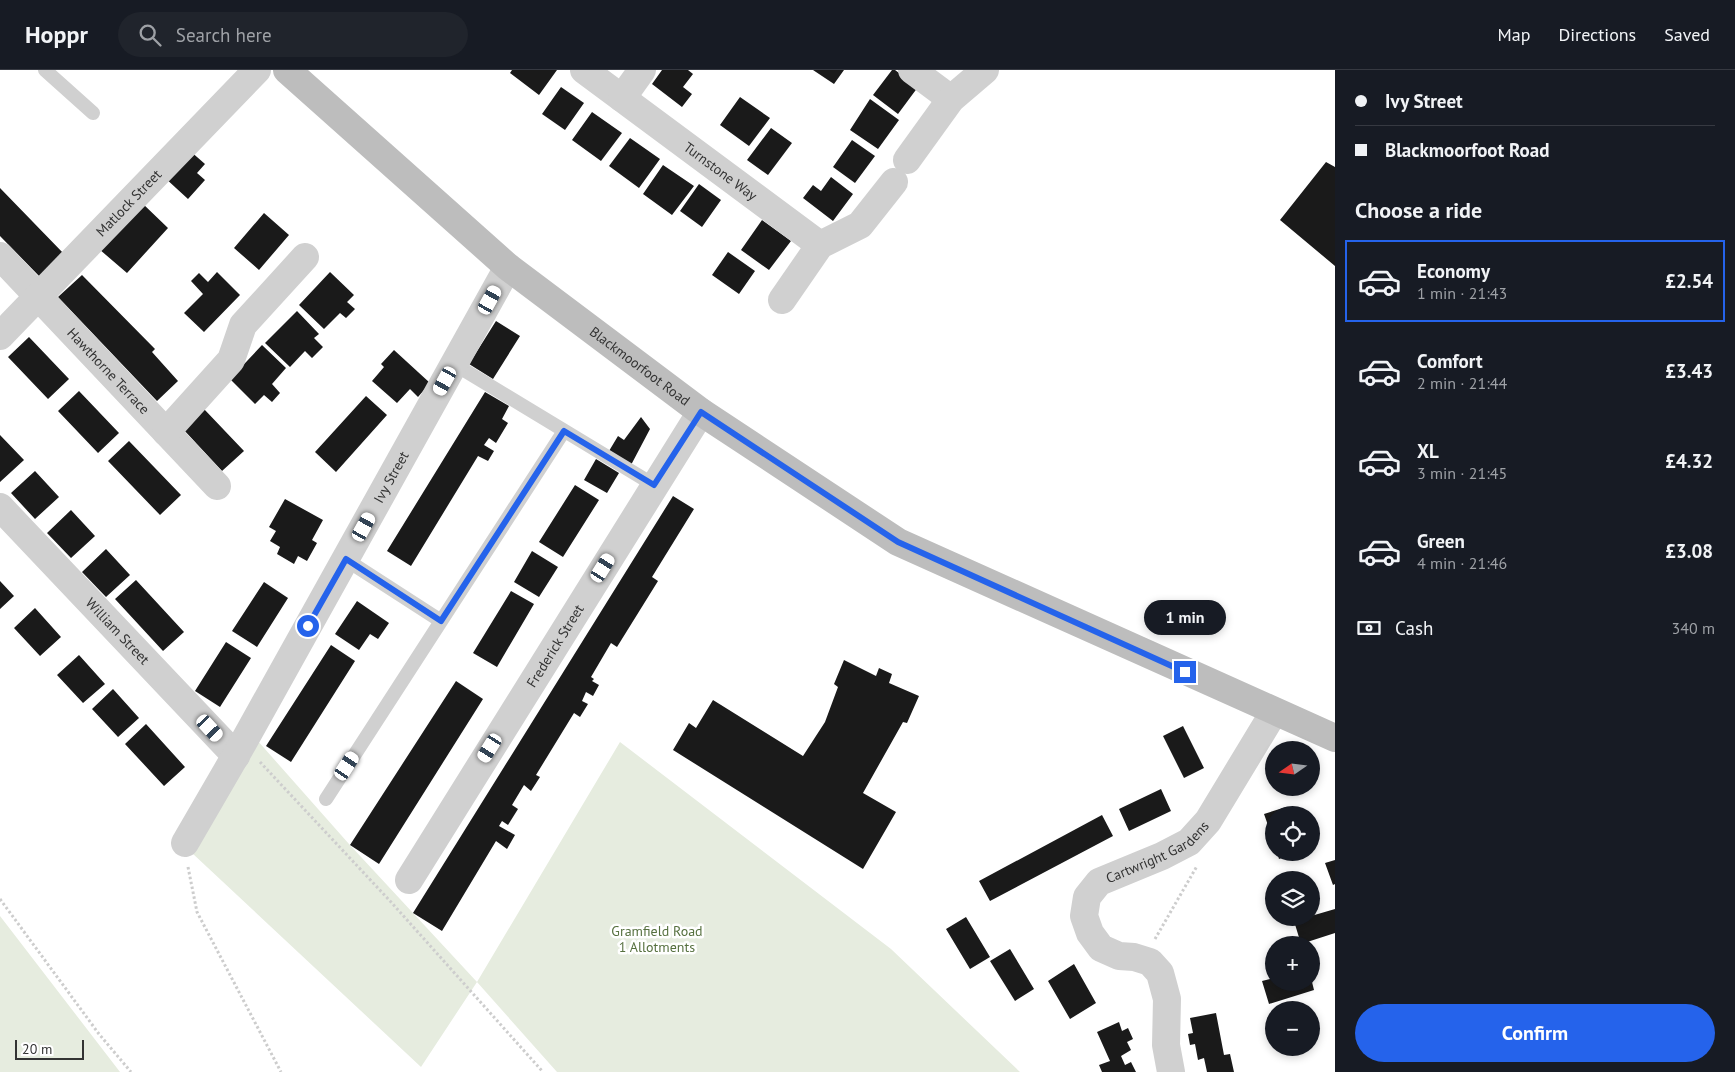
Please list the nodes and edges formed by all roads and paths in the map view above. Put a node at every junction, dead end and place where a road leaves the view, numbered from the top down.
1 (45, 70) edge
2 (257, 70) edge
3 (287, 70) edge
4 (584, 70) edge
5 (642, 70) edge
6 (912, 70) edge
7 (985, 70) edge
8 (622, 98) junction
9 (951, 99) junction
10 (93, 113) dead end
11 (820, 245) junction
12 (0, 256) edge
13 (305, 257) dead end
14 (508, 267) junction
15 (38, 296) junction
16 (782, 300) dead end
17 (0, 336) edge
18 (454, 364) junction
19 (701, 412) junction
20 (564, 431) junction
21 (166, 432) junction
22 (654, 485) junction
23 (217, 486) dead end
24 (0, 507) edge
25 (346, 559) junction
26 (441, 621) junction
27 (1274, 712) junction
28 (1335, 738) edge
29 (239, 750) junction
30 (326, 799) dead end
31 (184, 843) joint
32 (409, 880) dead end
33 (0, 899) edge
34 (131, 1072) edge
35 (281, 1072) edge
36 (543, 1072) edge
37 (1171, 1072) edge

1 - 10 lane
2 - 15 street, Matlock Street
3 - 14 street, Blackmoorfoot Road
4 - 8 street, Turnstone Way
5 - 8 street
6 - 9 street
7 - 9 street
8 - 11 street, Turnstone Way
9 - 11 street
11 - 16 street
12 - 15 street, Hawthorne Terrace
13 - 21 street
14 - 18 street, Ivy Street
14 - 19 street, Blackmoorfoot Road
15 - 17 street, Matlock Street
15 - 21 street, Hawthorne Terrace
18 - 20 lane
18 - 25 street, Ivy Street
19 - 22 street, Frederick Street
19 - 27 street, Blackmoorfoot Road
20 - 22 lane
20 - 26 lane
21 - 23 street, Hawthorne Terrace
22 - 32 street, Frederick Street
24 - 29 street, William Street
25 - 26 lane
25 - 29 street, Ivy Street
26 - 30 lane
27 - 28 street, Blackmoorfoot Road
27 - 37 street, Cartwright Gardens
29 - 31 street, Ivy Street
29 - 36 path
31 - 35 path
33 - 34 path

